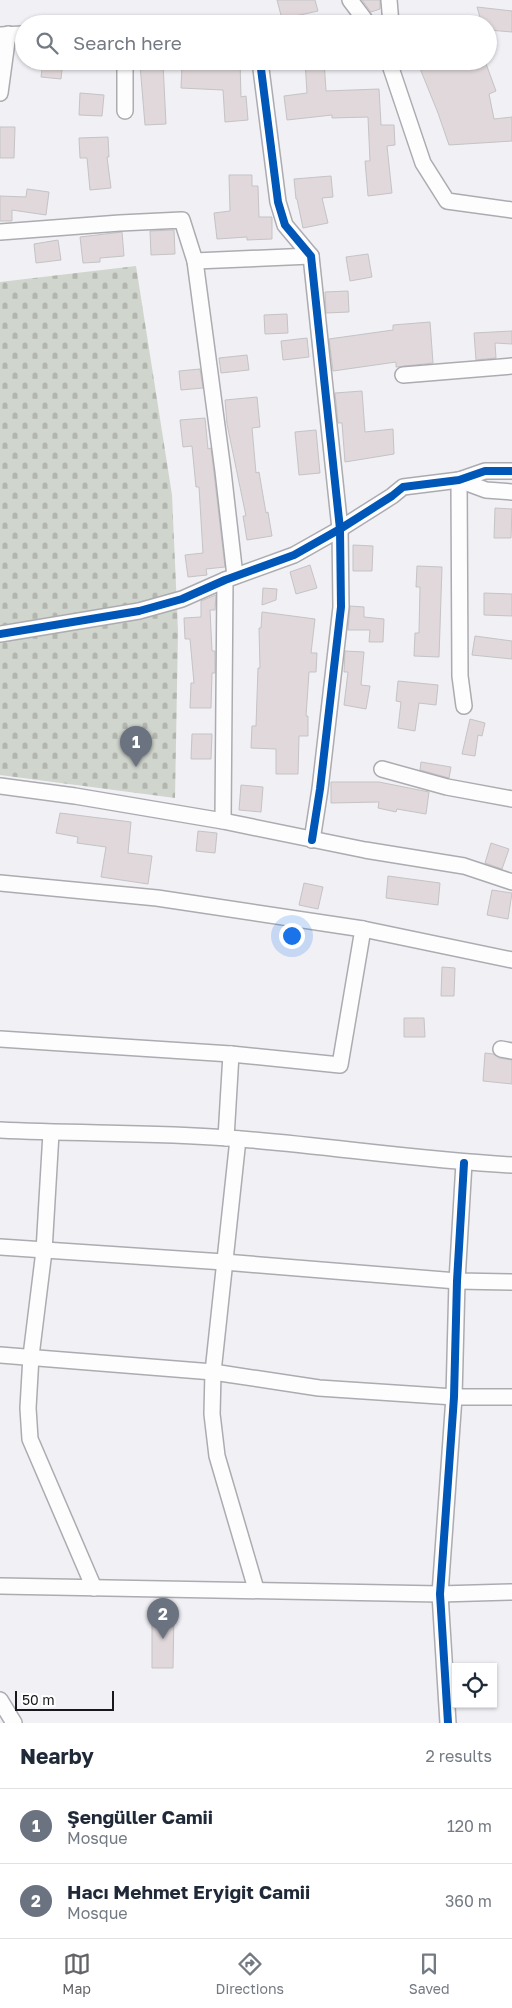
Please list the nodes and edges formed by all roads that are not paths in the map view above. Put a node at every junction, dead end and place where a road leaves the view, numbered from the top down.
1 (350, 0) edge
2 (389, 0) edge
3 (361, 15) edge
4 (390, 15) edge
5 (4, 34) edge
6 (125, 70) edge
7 (261, 70) edge
8 (392, 70) edge
9 (0, 93) edge
10 (125, 111) dead end
11 (512, 210) edge
12 (0, 232) edge
13 (311, 256) junction
14 (195, 260) junction
15 (512, 366) edge
16 (403, 376) dead end
17 (512, 471) edge
18 (459, 480) junction
19 (512, 492) edge
20 (340, 529) junction
21 (230, 578) junction
22 (0, 634) edge
23 (464, 706) dead end
24 (382, 769) dead end
25 (0, 786) edge
26 (512, 799) edge
27 (223, 821) junction
28 (312, 840) junction
29 (512, 882) edge
30 (0, 883) edge
31 (364, 929) junction
32 (512, 960) edge
33 (0, 1039) edge
34 (231, 1054) junction
35 (0, 1130) edge
36 (51, 1133) junction
37 (232, 1138) junction
38 (464, 1163) junction
39 (512, 1165) edge
40 (0, 1247) edge
41 (44, 1251) junction
42 (224, 1262) junction
43 (457, 1281) junction
44 (512, 1282) edge
45 (0, 1355) edge
46 (31, 1356) junction
47 (213, 1372) junction
48 (454, 1397) junction
49 (512, 1397) edge
50 (0, 1586) edge
51 (94, 1588) junction
52 (256, 1589) junction
53 (512, 1592) edge
54 (440, 1594) junction
55 (0, 1700) edge
56 (14, 1723) edge
57 (448, 1723) edge

1 - 3 street
2 - 4 street
5 - 9 street
6 - 10 street
7 - 13 street
8 - 11 street
12 - 14 street
13 - 14 street
13 - 20 street
14 - 21 street
15 - 16 street
17 - 18 street
18 - 19 street
18 - 20 street
18 - 23 street
20 - 21 street
20 - 28 street
21 - 22 street
21 - 27 street
24 - 26 street
25 - 27 street
27 - 28 street
28 - 29 street
30 - 31 street
31 - 32 street
31 - 34 street
33 - 34 street
34 - 37 street
35 - 36 street
36 - 37 street
36 - 41 street
37 - 38 street
37 - 42 street
38 - 39 street
38 - 43 street
40 - 41 street
41 - 42 street
41 - 46 street
42 - 43 street
42 - 47 street
43 - 44 street
43 - 48 street
45 - 46 street
46 - 47 street
46 - 51 street
47 - 48 street
47 - 52 street
48 - 49 street
48 - 54 street
50 - 51 street
51 - 52 street
52 - 54 street
53 - 54 street
54 - 57 street
55 - 56 street

